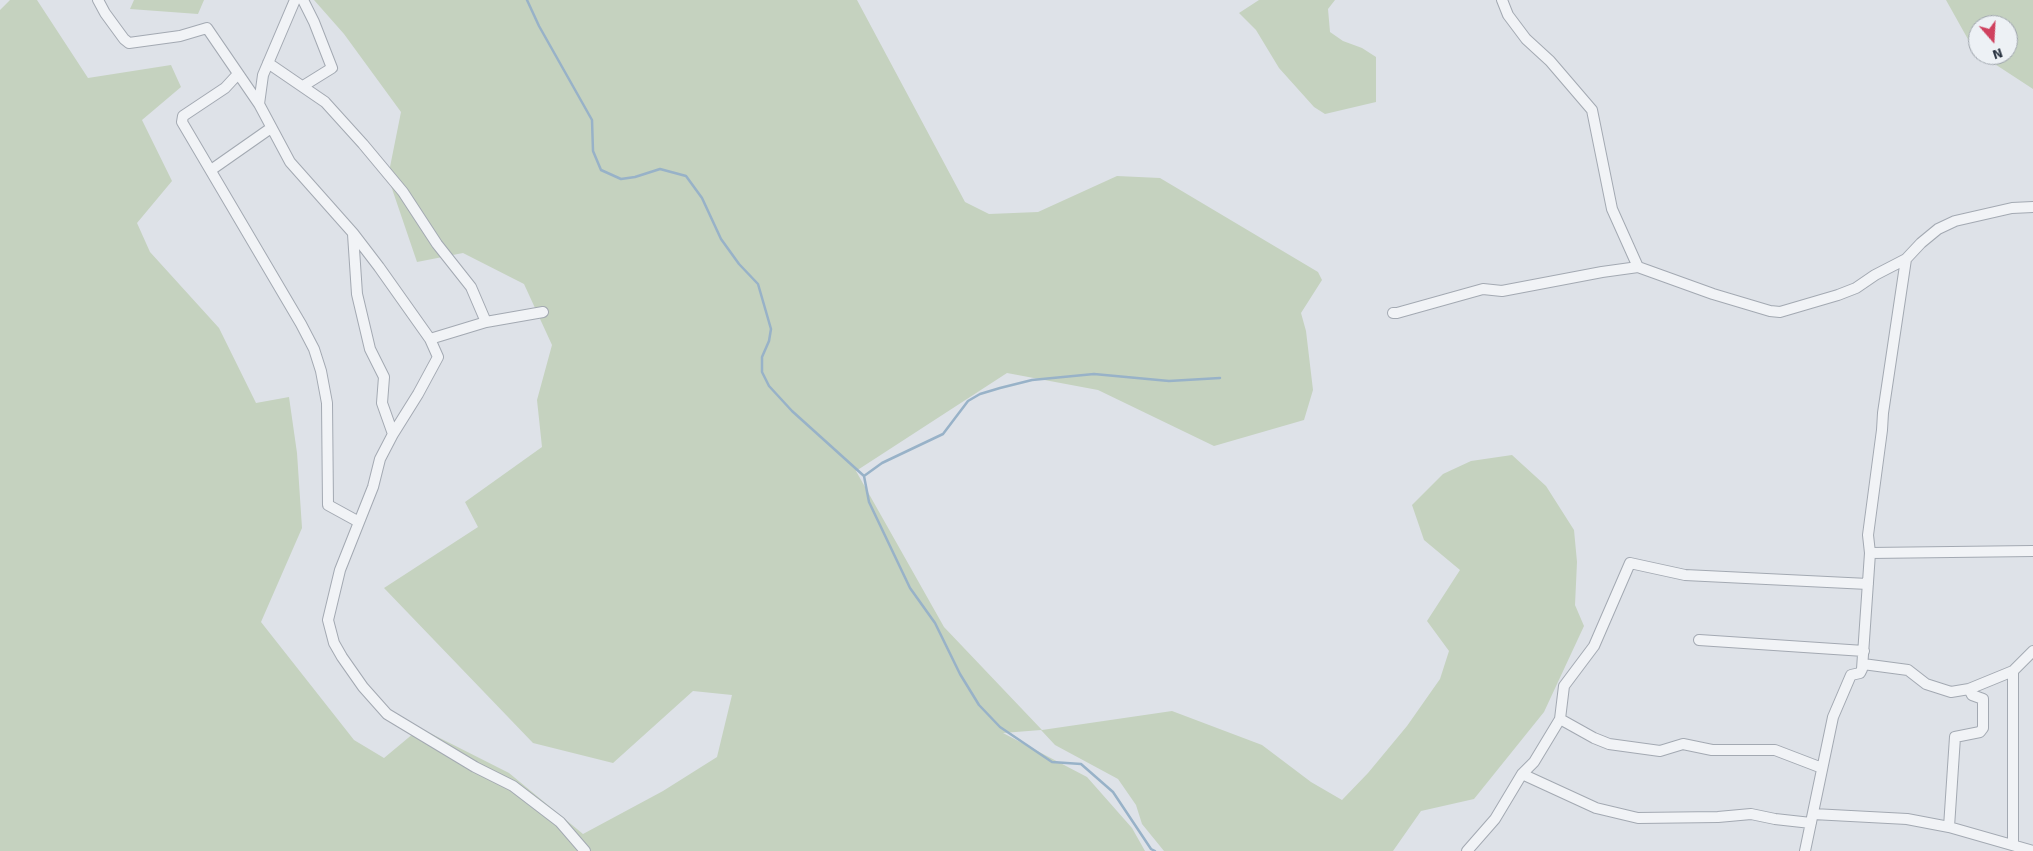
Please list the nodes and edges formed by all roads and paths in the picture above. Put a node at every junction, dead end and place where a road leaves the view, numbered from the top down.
1 (98, 0) edge
2 (295, 0) edge
3 (303, 0) edge
4 (1502, 0) edge
5 (268, 64) junction
6 (238, 74) junction
7 (303, 86) junction
8 (260, 104) junction
9 (271, 128) junction
10 (211, 170) junction
11 (2033, 207) edge
12 (353, 233) junction
13 (1906, 259) junction
14 (1638, 268) junction
15 (543, 312) dead end
16 (1393, 313) dead end
17 (486, 322) junction
18 (430, 339) junction
19 (393, 434) junction
20 (359, 522) junction
21 (2033, 551) edge
22 (1870, 553) junction
23 (1868, 584) junction
24 (1698, 640) dead end
25 (1864, 650) junction
26 (2033, 651) edge
27 (1863, 664) junction
28 (2013, 671) junction
29 (1969, 688) junction
30 (1560, 719) junction
31 (1822, 768) junction
32 (1522, 774) junction
33 (1812, 818) junction
34 (1950, 827) junction
35 (2013, 845) junction
36 (585, 851) edge
37 (1467, 851) edge
38 (1805, 851) edge
39 (2033, 851) edge

1 - 6 street
2 - 5 street
3 - 7 street
4 - 14 street
5 - 7 street
5 - 8 street
6 - 8 street
6 - 10 street
7 - 17 street
8 - 9 street
9 - 10 street
9 - 12 street
10 - 20 street
11 - 13 street
12 - 18 street
12 - 19 street
13 - 14 street
13 - 22 street
14 - 16 street
15 - 17 street
17 - 18 street
18 - 19 street
19 - 20 street
20 - 36 street
21 - 22 street
22 - 23 street
23 - 25 street
23 - 30 street
24 - 25 street
25 - 27 street
26 - 28 street
27 - 29 street
27 - 31 street
28 - 29 street
28 - 35 street
29 - 34 street
30 - 31 street
30 - 32 street
31 - 33 street
32 - 33 street
32 - 37 street
33 - 34 street
33 - 38 street
34 - 35 street
35 - 39 street

